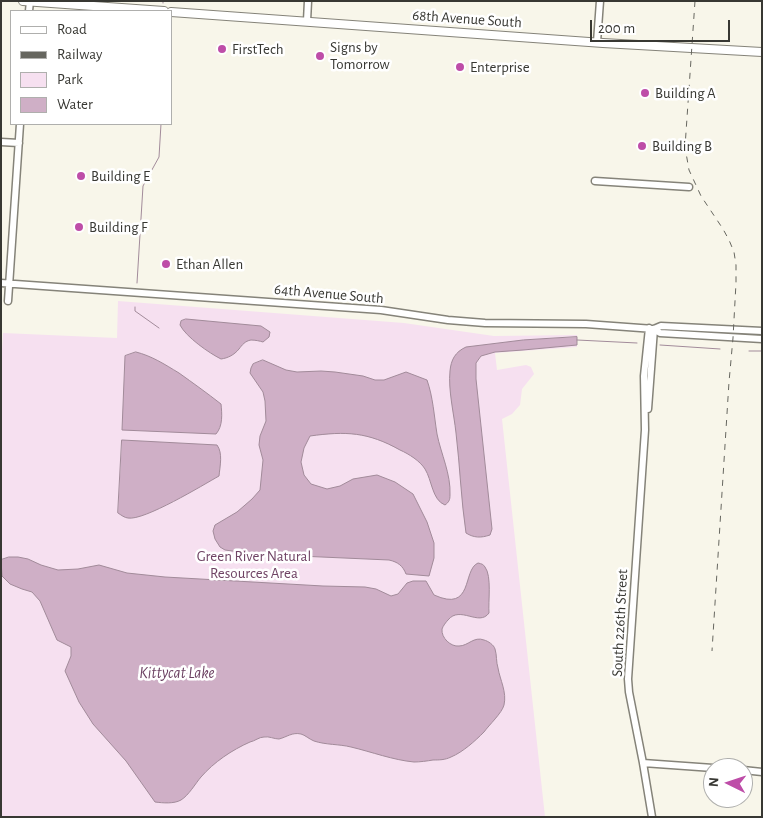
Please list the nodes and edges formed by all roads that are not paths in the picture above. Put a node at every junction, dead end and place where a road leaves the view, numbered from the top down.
1 (23, 1) edge
2 (30, 1) edge
3 (308, 1) edge
4 (600, 1) edge
5 (151, 10) edge
6 (172, 12) edge
7 (306, 21) junction
8 (598, 42) junction
9 (762, 52) edge
10 (20, 125) edge
11 (1, 142) edge
12 (19, 143) junction
13 (595, 182) dead end
14 (689, 187) dead end
15 (1, 283) edge
16 (9, 283) junction
17 (8, 301) dead end
18 (652, 328) junction
19 (762, 331) edge
20 (762, 339) edge
21 (643, 763) junction
22 (703, 767) edge
23 (652, 817) edge

1 - 2 main road
2 - 5 main road
3 - 7 street
4 - 8 street
6 - 7 main road, 68th Avenue South
7 - 8 main road, 68th Avenue South
8 - 9 main road, 68th Avenue South
10 - 12 street
11 - 12 street
12 - 16 street
13 - 14 street
15 - 16 street, 64th Avenue South
16 - 17 street
16 - 18 street, 64th Avenue South
18 - 19 street, 64th Avenue South
18 - 20 street, 64th Avenue South
18 - 21 street, South 226th Street
21 - 22 street
21 - 23 street, South 226th Street

